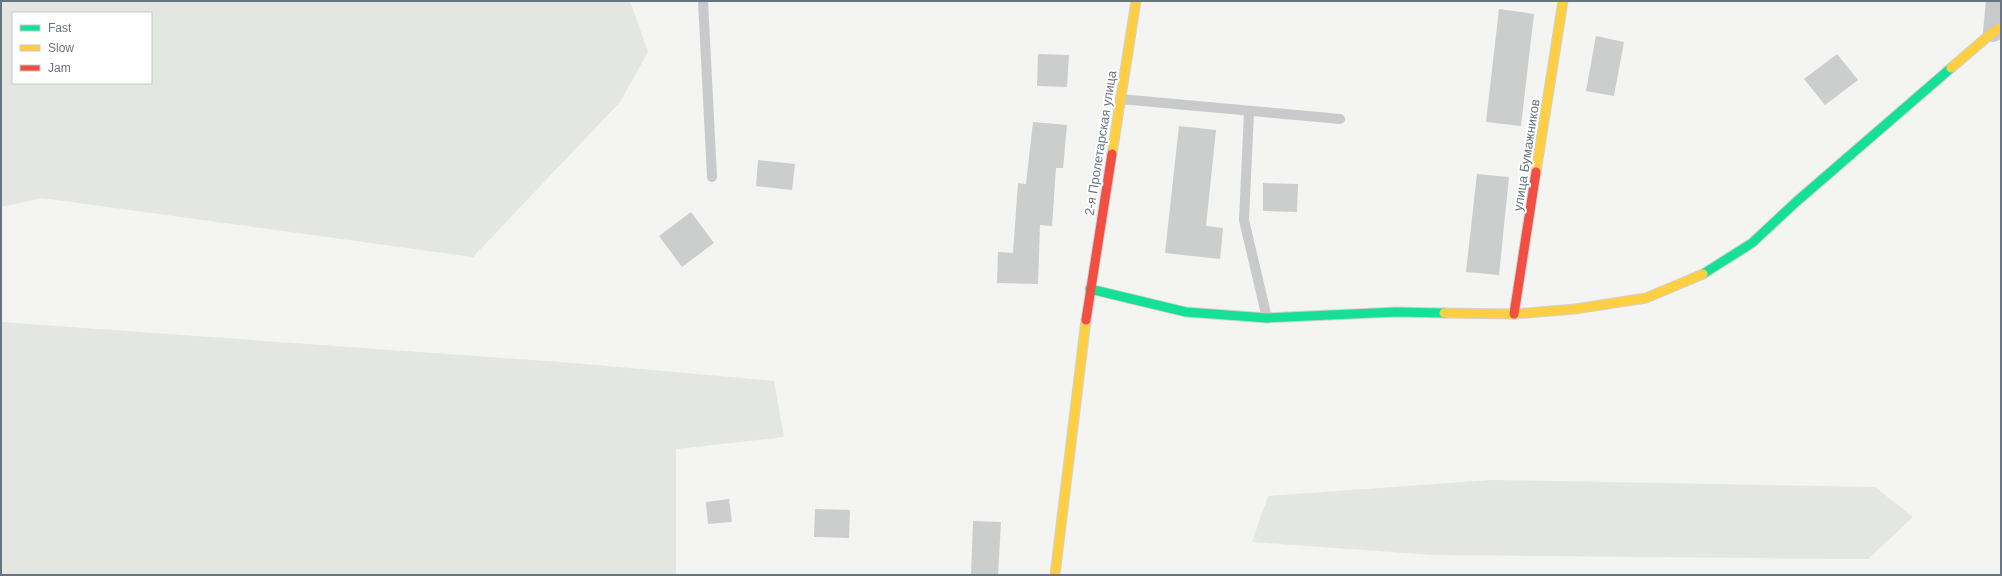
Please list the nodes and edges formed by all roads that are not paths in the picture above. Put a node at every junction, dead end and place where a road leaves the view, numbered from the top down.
1 (703, 1) edge
2 (1136, 1) edge
3 (1563, 1) edge
4 (1996, 1) edge
5 (1997, 30) edge
6 (1120, 100) junction
7 (1249, 112) junction
8 (1340, 119) dead end
9 (712, 177) dead end
10 (1090, 289) junction
11 (1514, 314) junction
12 (1267, 318) junction
13 (1055, 575) edge

1 - 9 lane
2 - 6 street, 2-я Пролетарская улица
3 - 11 street, улица Бумажников
4 - 5 street
5 - 11 street
6 - 7 lane
6 - 10 street, 2-я Пролетарская улица
7 - 8 lane
7 - 12 lane
10 - 12 street
10 - 13 street, 2-я Пролетарская улица
11 - 12 street

